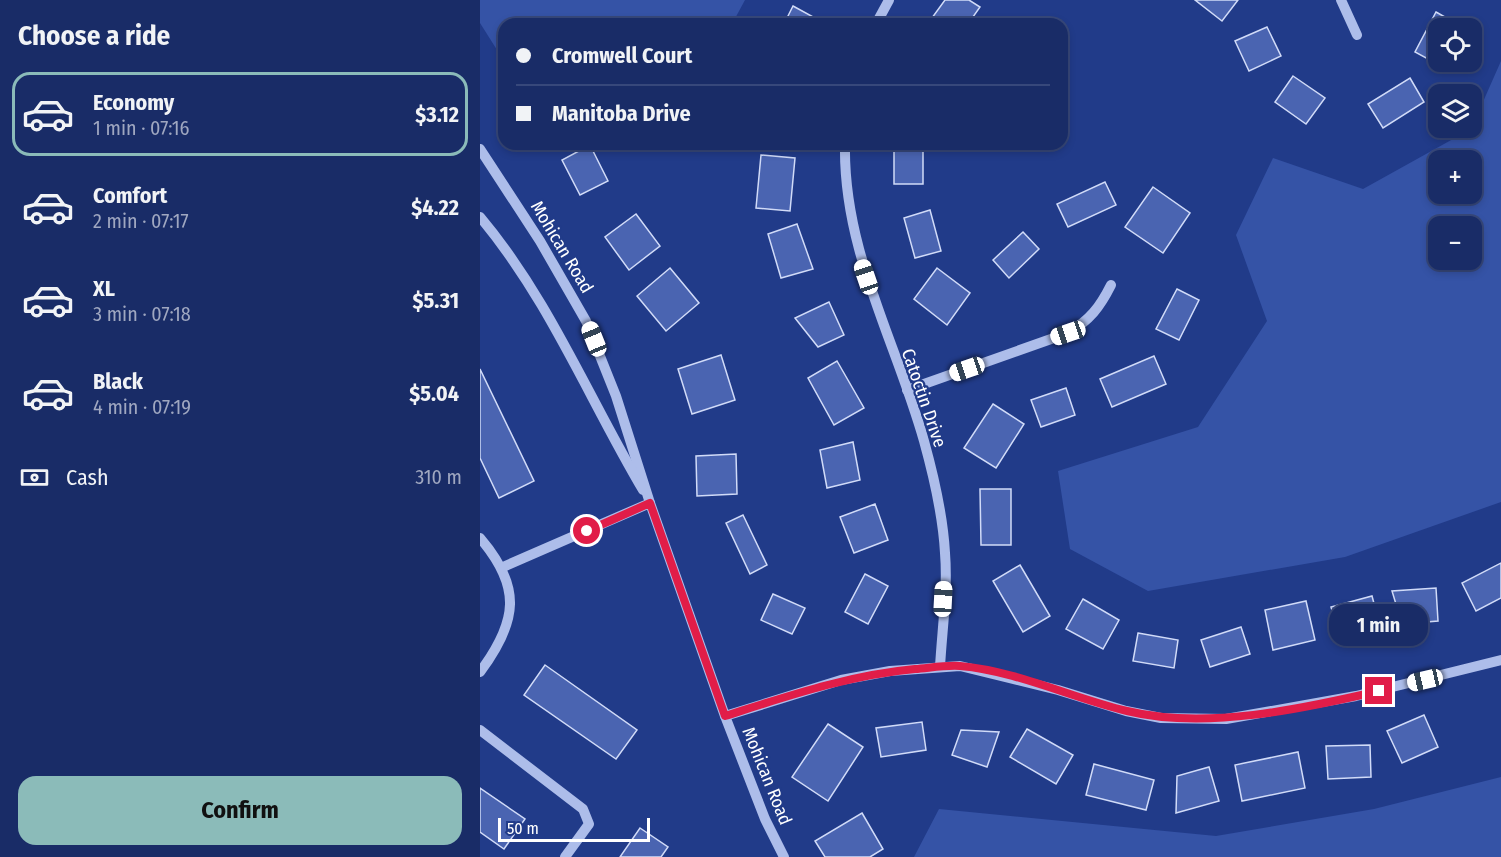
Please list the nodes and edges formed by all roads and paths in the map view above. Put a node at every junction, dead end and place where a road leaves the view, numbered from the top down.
1 (889, 0) edge
2 (1341, 0) edge
3 (879, 18) edge
4 (1357, 34) dead end
5 (480, 150) edge
6 (844, 150) edge
7 (480, 217) edge
8 (1111, 285) dead end
9 (907, 390) junction
10 (650, 503) junction
11 (480, 538) edge
12 (503, 567) junction
13 (1501, 660) edge
14 (940, 667) junction
15 (480, 672) edge
16 (725, 716) junction
17 (480, 730) edge
18 (566, 857) edge
19 (784, 857) edge

1 - 3 street
2 - 4 street
5 - 10 street, Mohican Road
6 - 9 street, Catoctin Drive
7 - 10 street, Mohican Road
8 - 9 street
9 - 14 street, Catoctin Drive
10 - 12 street
10 - 16 street, Mohican Road
11 - 12 street
12 - 15 street
13 - 14 street
14 - 16 street
16 - 19 street, Mohican Road
17 - 18 street

